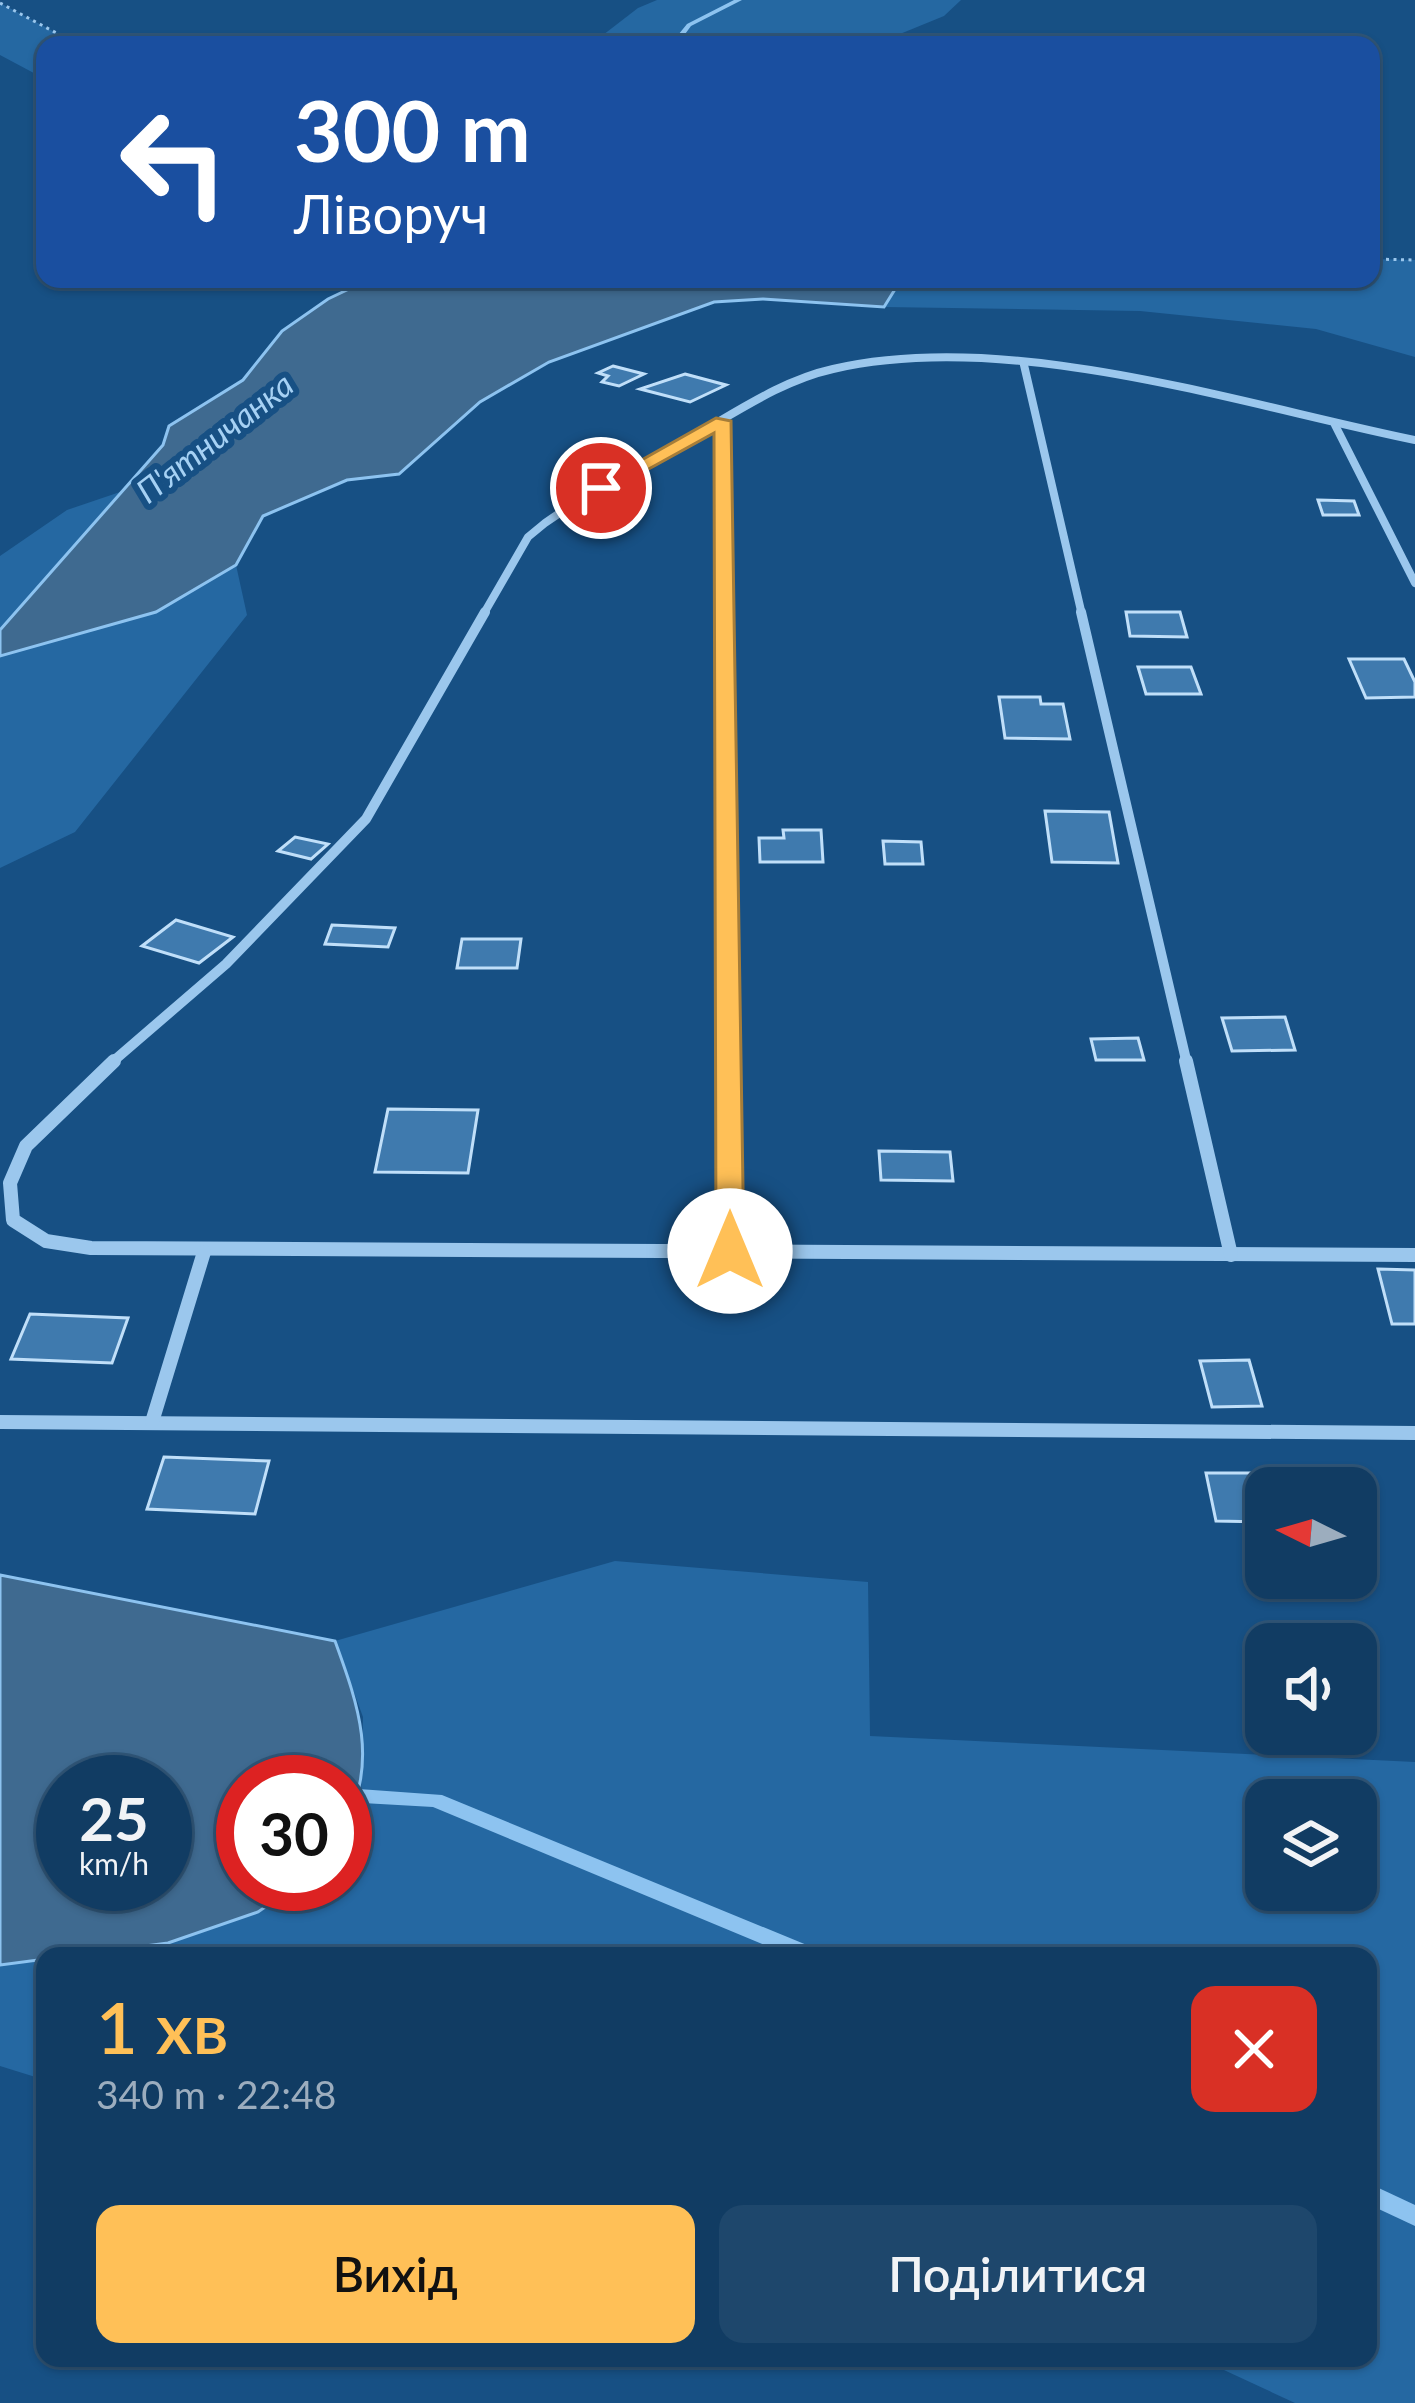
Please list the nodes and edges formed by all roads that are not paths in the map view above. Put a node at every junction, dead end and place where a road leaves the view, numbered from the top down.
1 (1024, 365) junction
2 (722, 421) junction
3 (1335, 425) junction
4 (1415, 440) edge
5 (1415, 583) edge
6 (730, 1251) junction
7 (204, 1252) junction
8 (1231, 1255) junction
9 (1415, 1255) edge
10 (0, 1422) edge
11 (152, 1422) junction
12 (1415, 1433) edge

1 - 2 street
1 - 3 street
1 - 8 street
2 - 6 street
2 - 7 street
3 - 4 street
3 - 5 street
6 - 7 street
6 - 8 street
7 - 11 street
8 - 9 street
10 - 11 street
11 - 12 street

